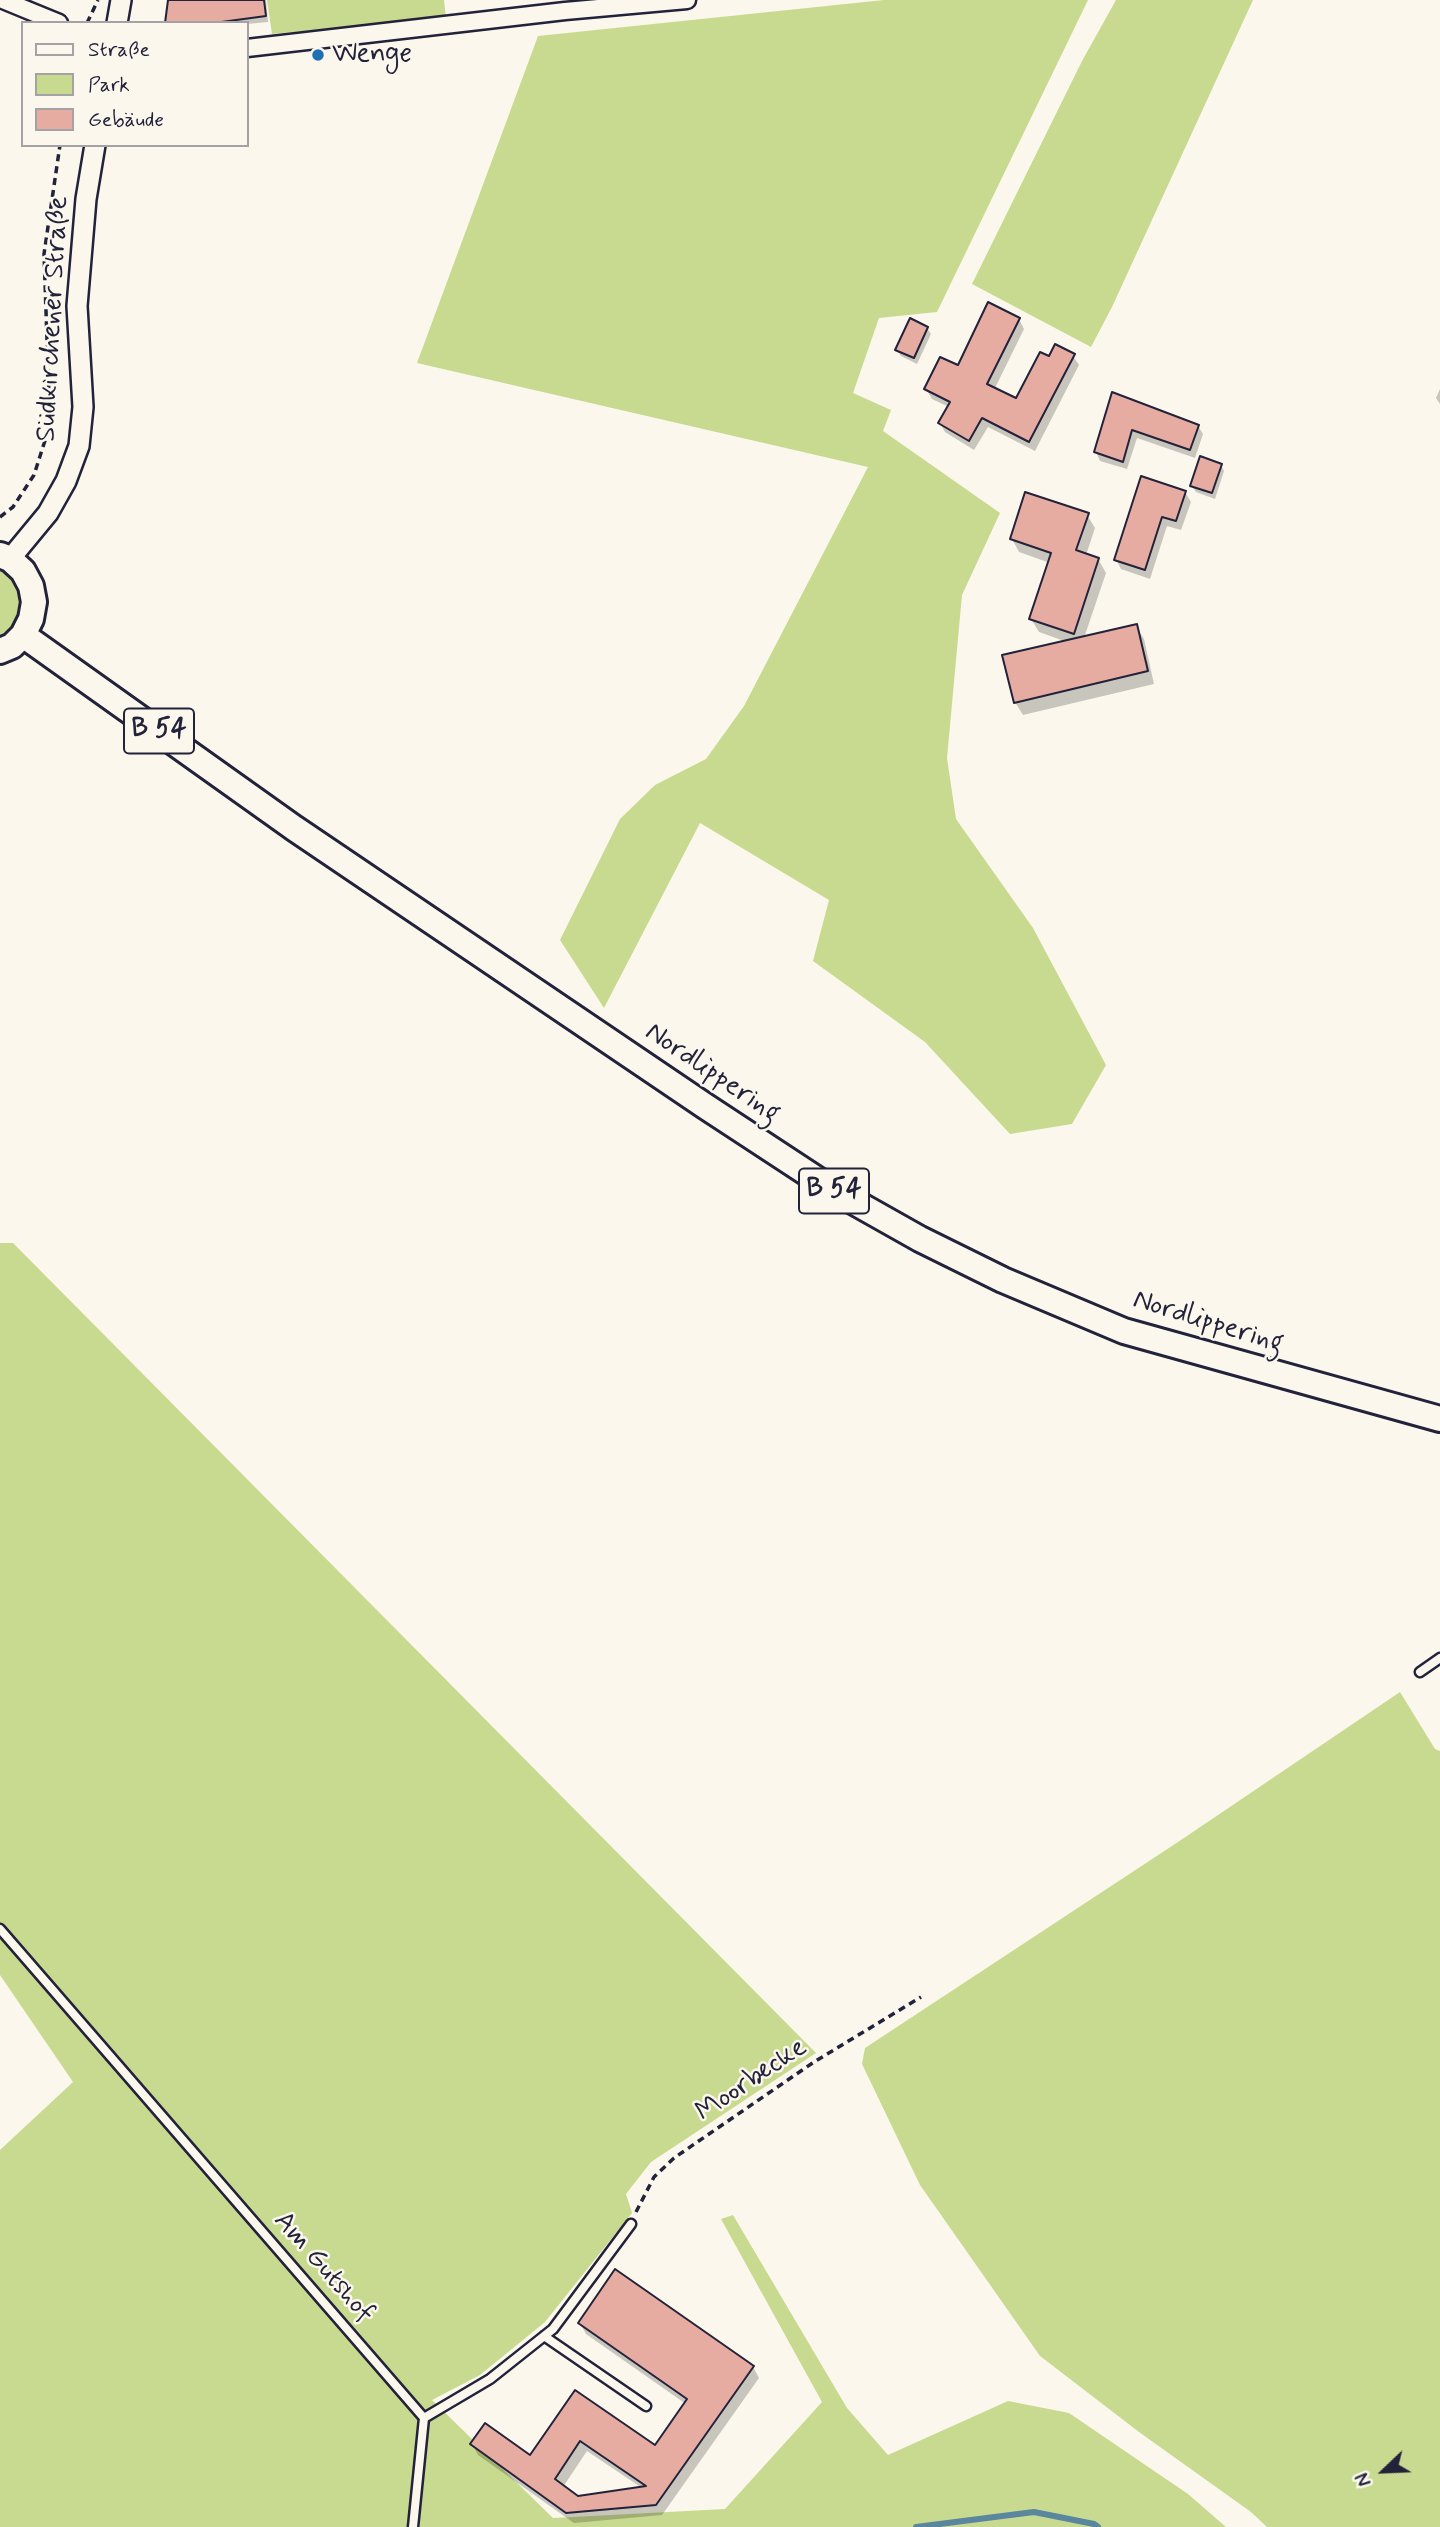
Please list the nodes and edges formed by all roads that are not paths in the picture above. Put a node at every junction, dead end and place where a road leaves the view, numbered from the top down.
1 (3, 0) edge
2 (121, 0) edge
3 (687, 0) edge
4 (54, 21) edge
5 (117, 21) edge
6 (248, 48) edge
7 (95, 147) edge
8 (5, 557) edge
9 (23, 635) junction
10 (0, 651) edge
11 (1440, 1419) edge
12 (1440, 1658) edge
13 (1420, 1672) dead end
14 (0, 1929) edge
15 (631, 2224) road end
16 (544, 2336) junction
17 (646, 2406) dead end
18 (424, 2418) junction
19 (413, 2527) edge

1 - 4 street
2 - 5 street
3 - 6 street
7 - 8 street, Südkirchener Straße
8 - 9 main road
9 - 10 main road
9 - 11 main road, Nordlippering / B 54
12 - 13 lane
14 - 18 lane, Am Gutshof
15 - 16 lane
16 - 17 lane
16 - 18 lane
18 - 19 lane

